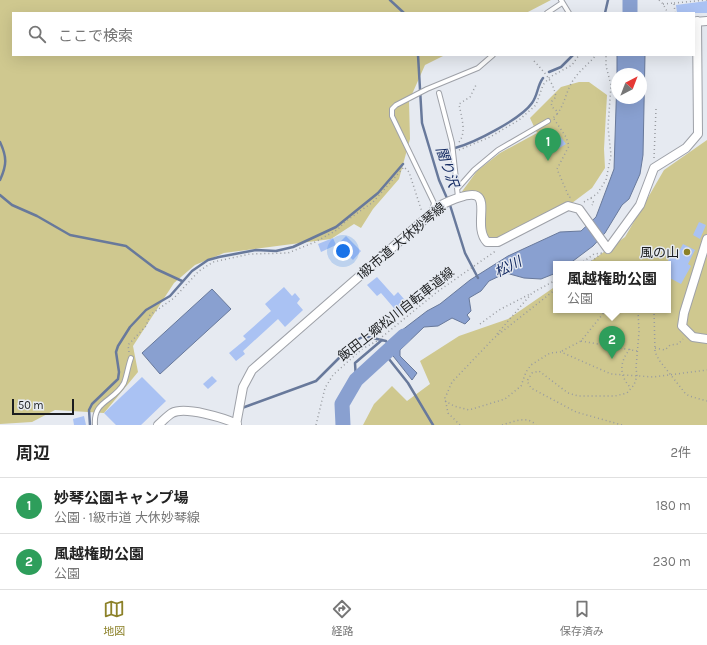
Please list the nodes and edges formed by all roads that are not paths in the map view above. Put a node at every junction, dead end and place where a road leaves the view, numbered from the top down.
1 (562, 2) edge
2 (548, 12) edge
3 (568, 12) edge
4 (695, 22) edge
5 (707, 22) edge
6 (493, 56) edge
7 (439, 93) dead end
8 (548, 121) road end
9 (458, 188) junction
10 (455, 198) junction
11 (432, 212) junction
12 (707, 239) edge
13 (707, 339) edge
14 (131, 358) road end
15 (236, 422) edge
16 (95, 425) edge
17 (158, 425) edge

1 - 2 lane
1 - 3 lane
4 - 5 street
4 - 10 street, 1級市道 大休妙琴線
6 - 11 lane
7 - 9 lane
8 - 9 lane
9 - 10 lane
10 - 11 street, 1級市道 大休妙琴線
11 - 15 street, 1級市道 大休妙琴線
12 - 13 street
14 - 16 lane
15 - 17 street

